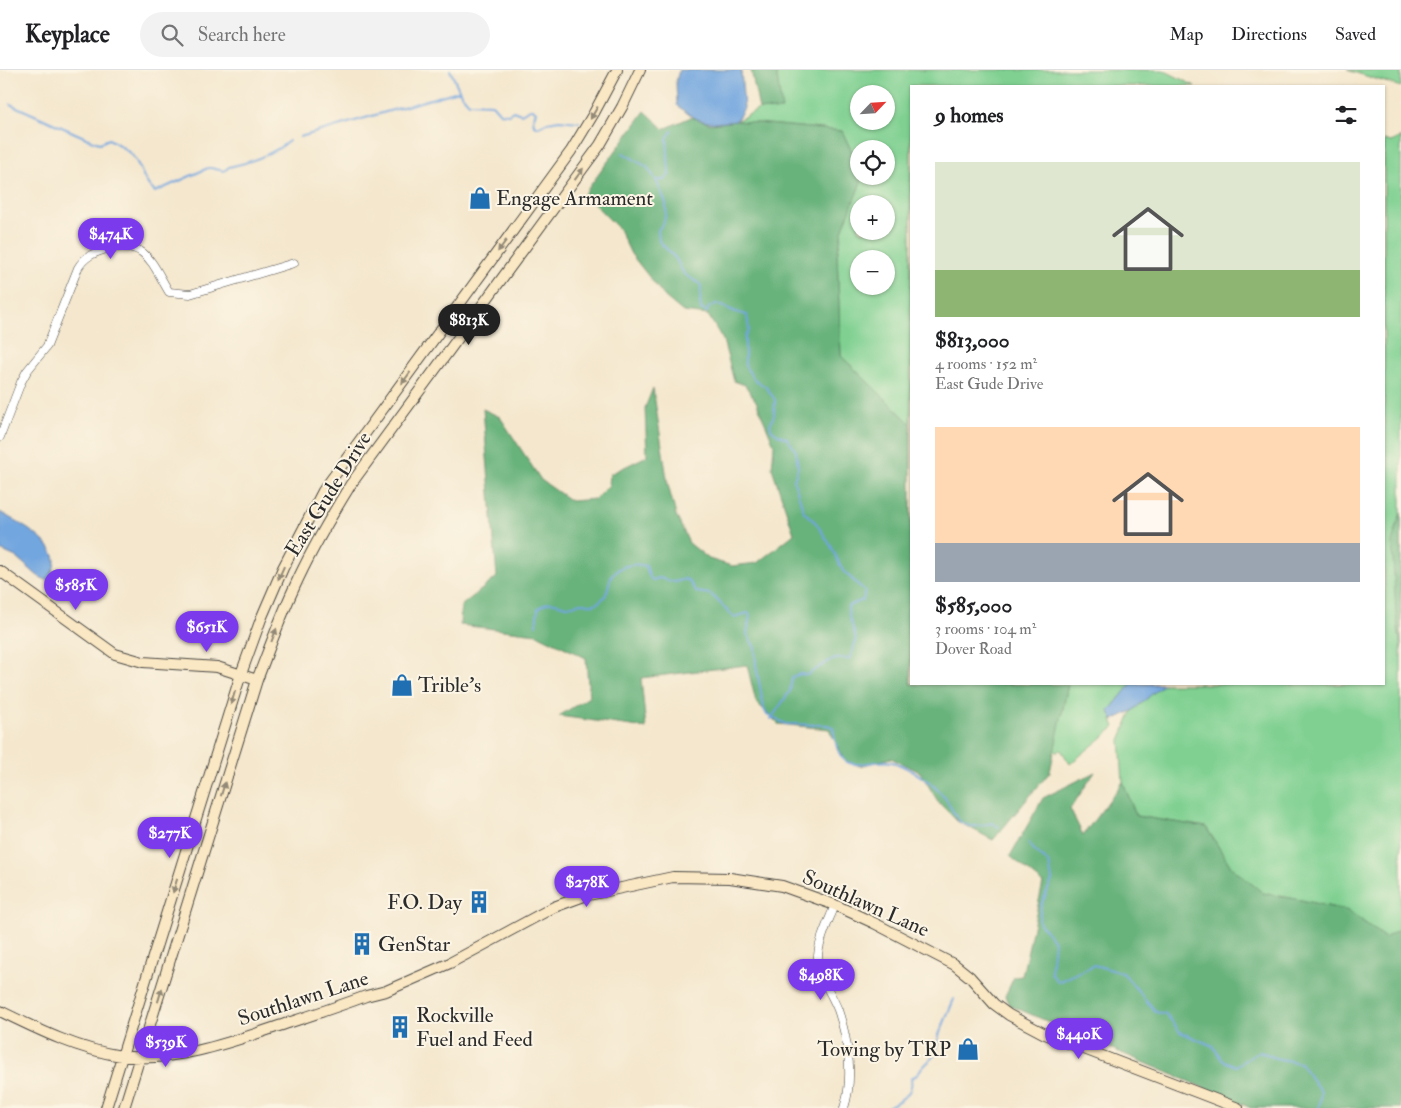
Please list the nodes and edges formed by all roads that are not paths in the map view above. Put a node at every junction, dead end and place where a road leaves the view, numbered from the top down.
1 (617, 70) edge
2 (640, 70) edge
3 (294, 263) dead end
4 (0, 437) edge
5 (0, 571) edge
6 (241, 674) junction
7 (256, 680) junction
8 (835, 905) junction
9 (0, 1011) edge
10 (122, 1056) junction
11 (141, 1056) junction
12 (106, 1108) edge
13 (124, 1108) edge
14 (844, 1108) edge
15 (1238, 1108) edge

1 -> 6 main road, East Gude Drive
7 -> 2 main road, East Gude Drive
3 - 4 street
5 - 6 main road
6 - 7 main road
6 -> 10 main road, East Gude Drive
11 -> 7 main road, East Gude Drive
8 - 11 main road, Southlawn Lane
8 - 14 street
8 - 15 main road, Southlawn Lane
9 - 10 main road, Southlawn Lane
10 - 11 main road, Southlawn Lane
10 - 12 main road, East Gude Drive
11 - 13 main road, East Gude Drive

